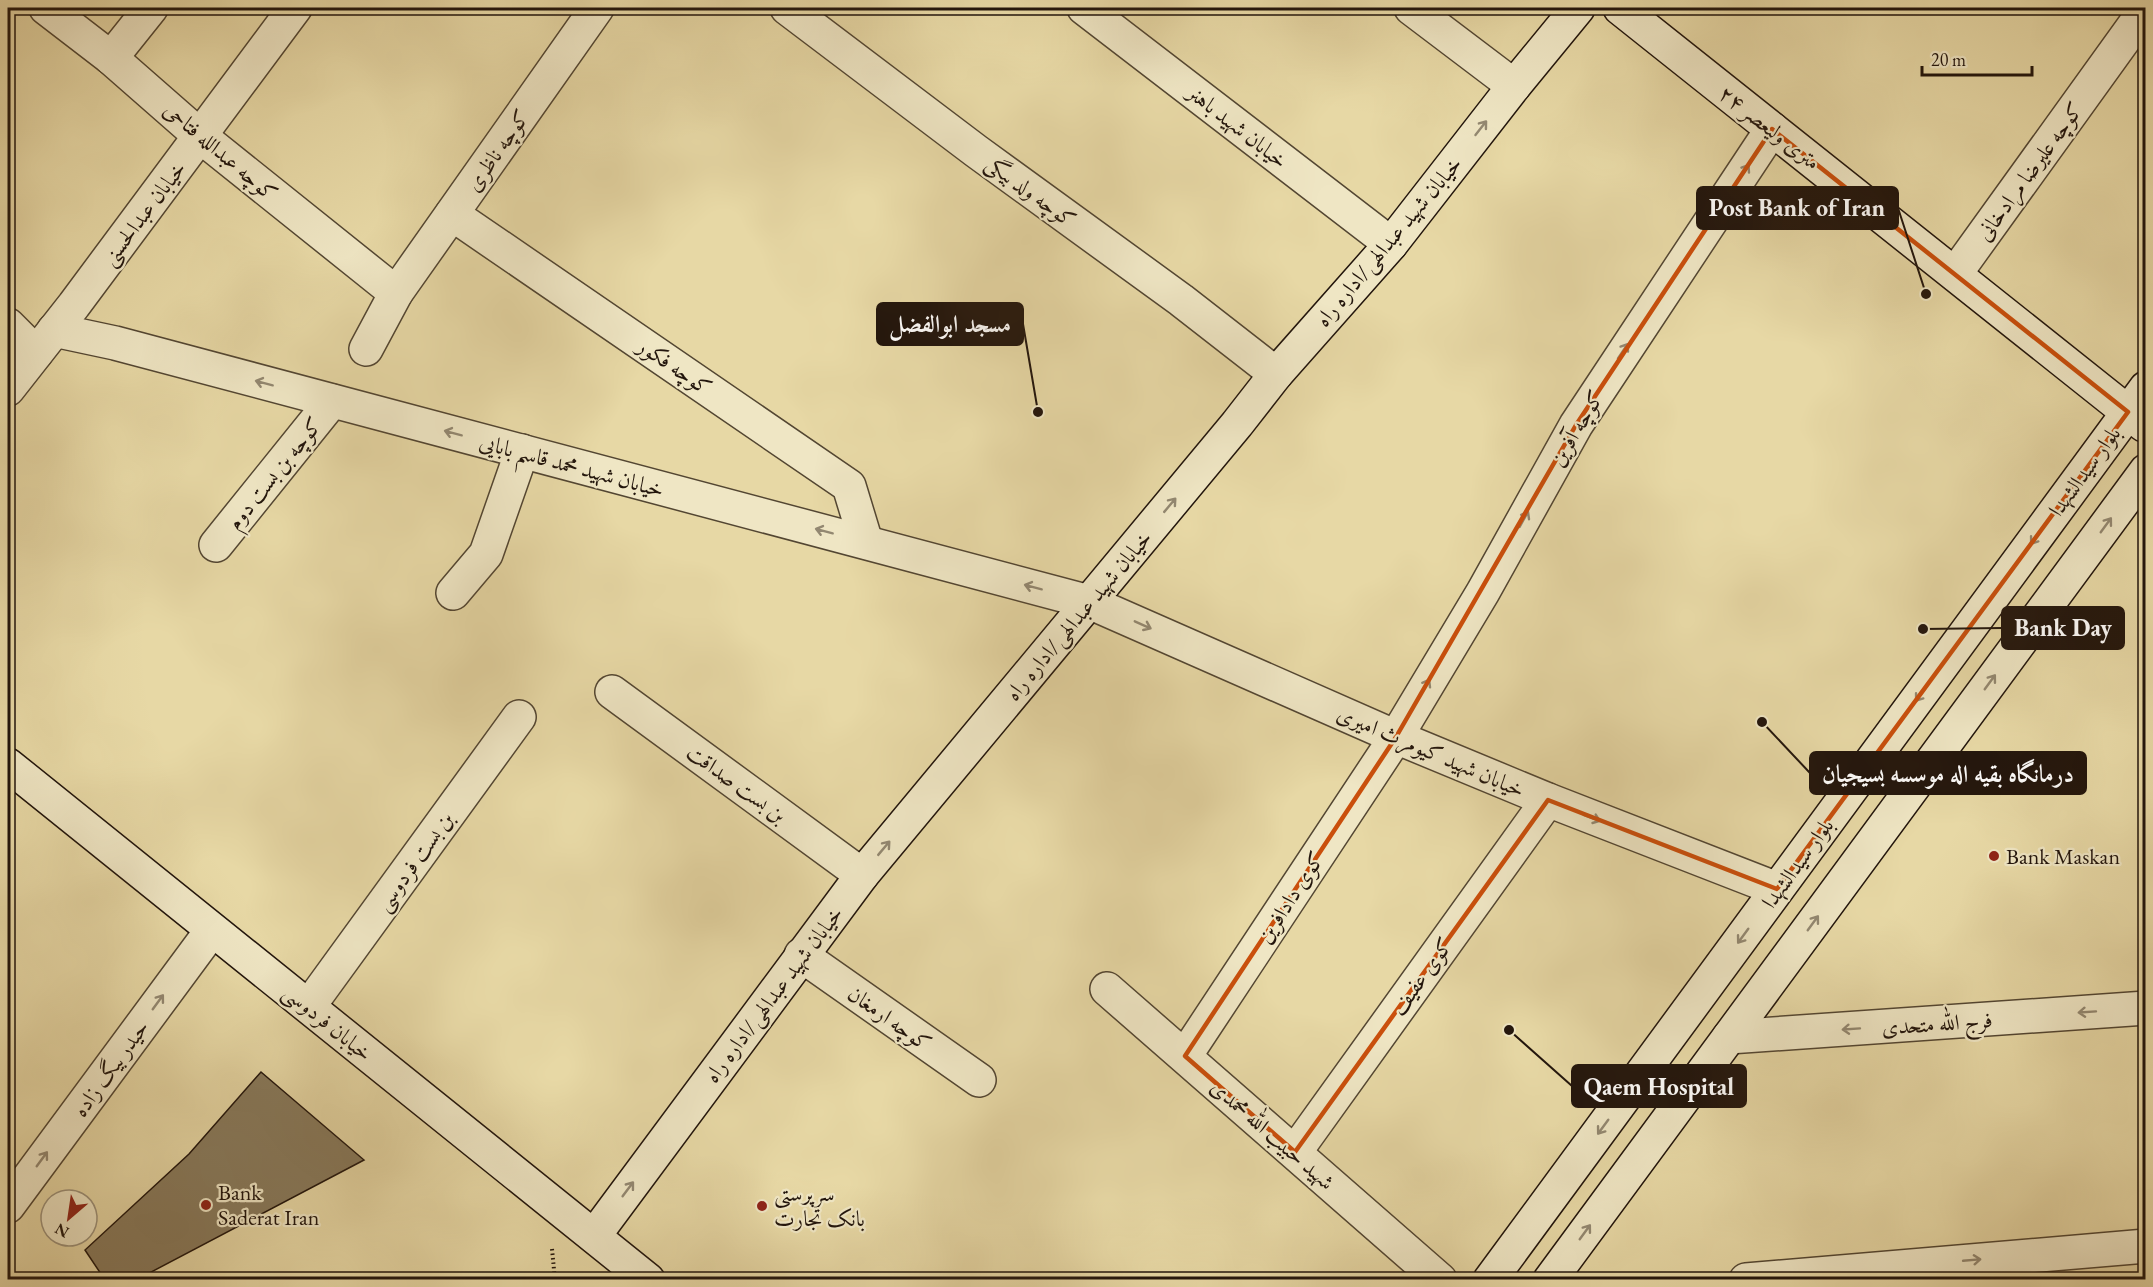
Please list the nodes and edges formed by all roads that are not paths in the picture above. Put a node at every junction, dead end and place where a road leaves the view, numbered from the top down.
1 (46, 8) edge
2 (151, 8) edge
3 (295, 8) edge
4 (597, 8) edge
5 (786, 8) edge
6 (1084, 8) edge
7 (1410, 8) edge
8 (1578, 8) edge
9 (1620, 8) edge
10 (2145, 9) edge
11 (111, 58) junction
12 (1514, 86) junction
13 (1772, 129) junction
14 (200, 136) junction
15 (452, 214) junction
16 (1391, 244) junction
17 (1955, 274) junction
18 (396, 294) junction
19 (8, 325) edge
20 (45, 342) junction
21 (366, 349) dead end
22 (1276, 374) junction
23 (8, 389) edge
24 (332, 401) junction
25 (2140, 409) edge
26 (522, 452) junction
27 (2145, 471) edge
28 (866, 542) junction
29 (216, 545) dead end
30 (453, 593) dead end
31 (1089, 602) junction
32 (612, 692) dead end
33 (519, 717) dead end
34 (1396, 737) junction
35 (8, 765) edge
36 (1548, 800) junction
37 (862, 875) junction
38 (1777, 889) junction
39 (212, 930) junction
40 (801, 955) junction
41 (1107, 989) dead end
42 (309, 1006) junction
43 (2145, 1008) edge
44 (1729, 1037) junction
45 (1185, 1056) junction
46 (980, 1080) dead end
47 (1295, 1152) junction
48 (8, 1206) edge
49 (594, 1236) junction
50 (2145, 1246) edge
51 (1888, 1274) edge
52 (648, 1280) edge
53 (1440, 1280) edge
54 (1490, 1280) edge
55 (1550, 1280) edge
56 (1746, 1280) edge

1 - 11 street, کوچه عبدالله فتاحی
2 - 11 street
3 - 14 street, خیابان عبدالحسنی
4 - 15 street, کوچه ناظری
5 - 22 street, کوچه ولد بیگی
6 - 16 street, خیابان شهید باهنر
7 - 12 street
8 - 12 street, خیابان شهید عبدالهی/اداره راه
9 - 13 street, ۲۴ متری ولیعصر
10 - 17 street, کوچه علیرضا مرادخانی
11 - 14 street, کوچه عبدالله فتاحی
16 -> 12 street, خیابان شهید عبدالهی/اداره راه
13 - 17 street, ۲۴ متری ولیعصر
34 -> 13 street, کوچه آفرین
14 - 18 street, کوچه عبدالله فتاحی
14 - 20 street, خیابان عبدالحسنی
15 - 18 street, کوچه ناظری
15 - 28 street, کوچه فکور
16 - 22 street, خیابان شهید عبدالهی/اداره راه
17 - 25 street, ۲۴ متری ولیعصر
18 - 21 street, کوچه ناظری
19 - 20 street
20 - 23 street, خیابان عبدالحسنی
24 -> 20 street, خیابان شهید محمد قاسم بابایی
31 -> 22 street, خیابان شهید عبدالهی/اداره راه
26 -> 24 street, خیابان شهید محمد قاسم بابایی
24 - 29 street, کوچه بن بست دوم
25 -> 38 street, بلوار سیدالشهدا
28 -> 26 street, خیابان شهید محمد قاسم بابایی
26 - 30 street
44 -> 27 street
31 -> 28 street, خیابان شهید محمد قاسم بابایی
31 -> 34 street, خیابان شهید کیومرث امیری
37 -> 31 street, خیابان شهید عبدالهی/اداره راه
32 - 37 street, بن بست صداقت
33 - 42 street, بن بست فردوسی
34 - 36 street, خیابان شهید کیومرث امیری
34 - 45 street, کوی دادافرین
35 - 39 street, خیابان فردوسی
36 -> 38 street, خیابان شهید کیومرث امیری
36 - 47 street, کوی عفیف
37 - 40 street, خیابان شهید عبدالهی/اداره راه
38 -> 54 street, بلوار سیدالشهدا
39 - 42 street, خیابان فردوسی
48 -> 39 street, حیدر بیگ زاده
40 - 46 street, کوچه ارمغان
49 -> 40 street, خیابان شهید عبدالهی/اداره راه
41 - 45 street, شهید حبیب‌ الله محمدی
42 - 49 street, خیابان فردوسی
43 -> 44 street, فرج الله متحدی
55 -> 44 street
45 - 47 street, شهید حبیب‌ الله محمدی
47 - 53 street, شهید حبیب‌ الله محمدی
49 - 52 street, خیابان فردوسی
51 -> 50 street
51 - 56 street

